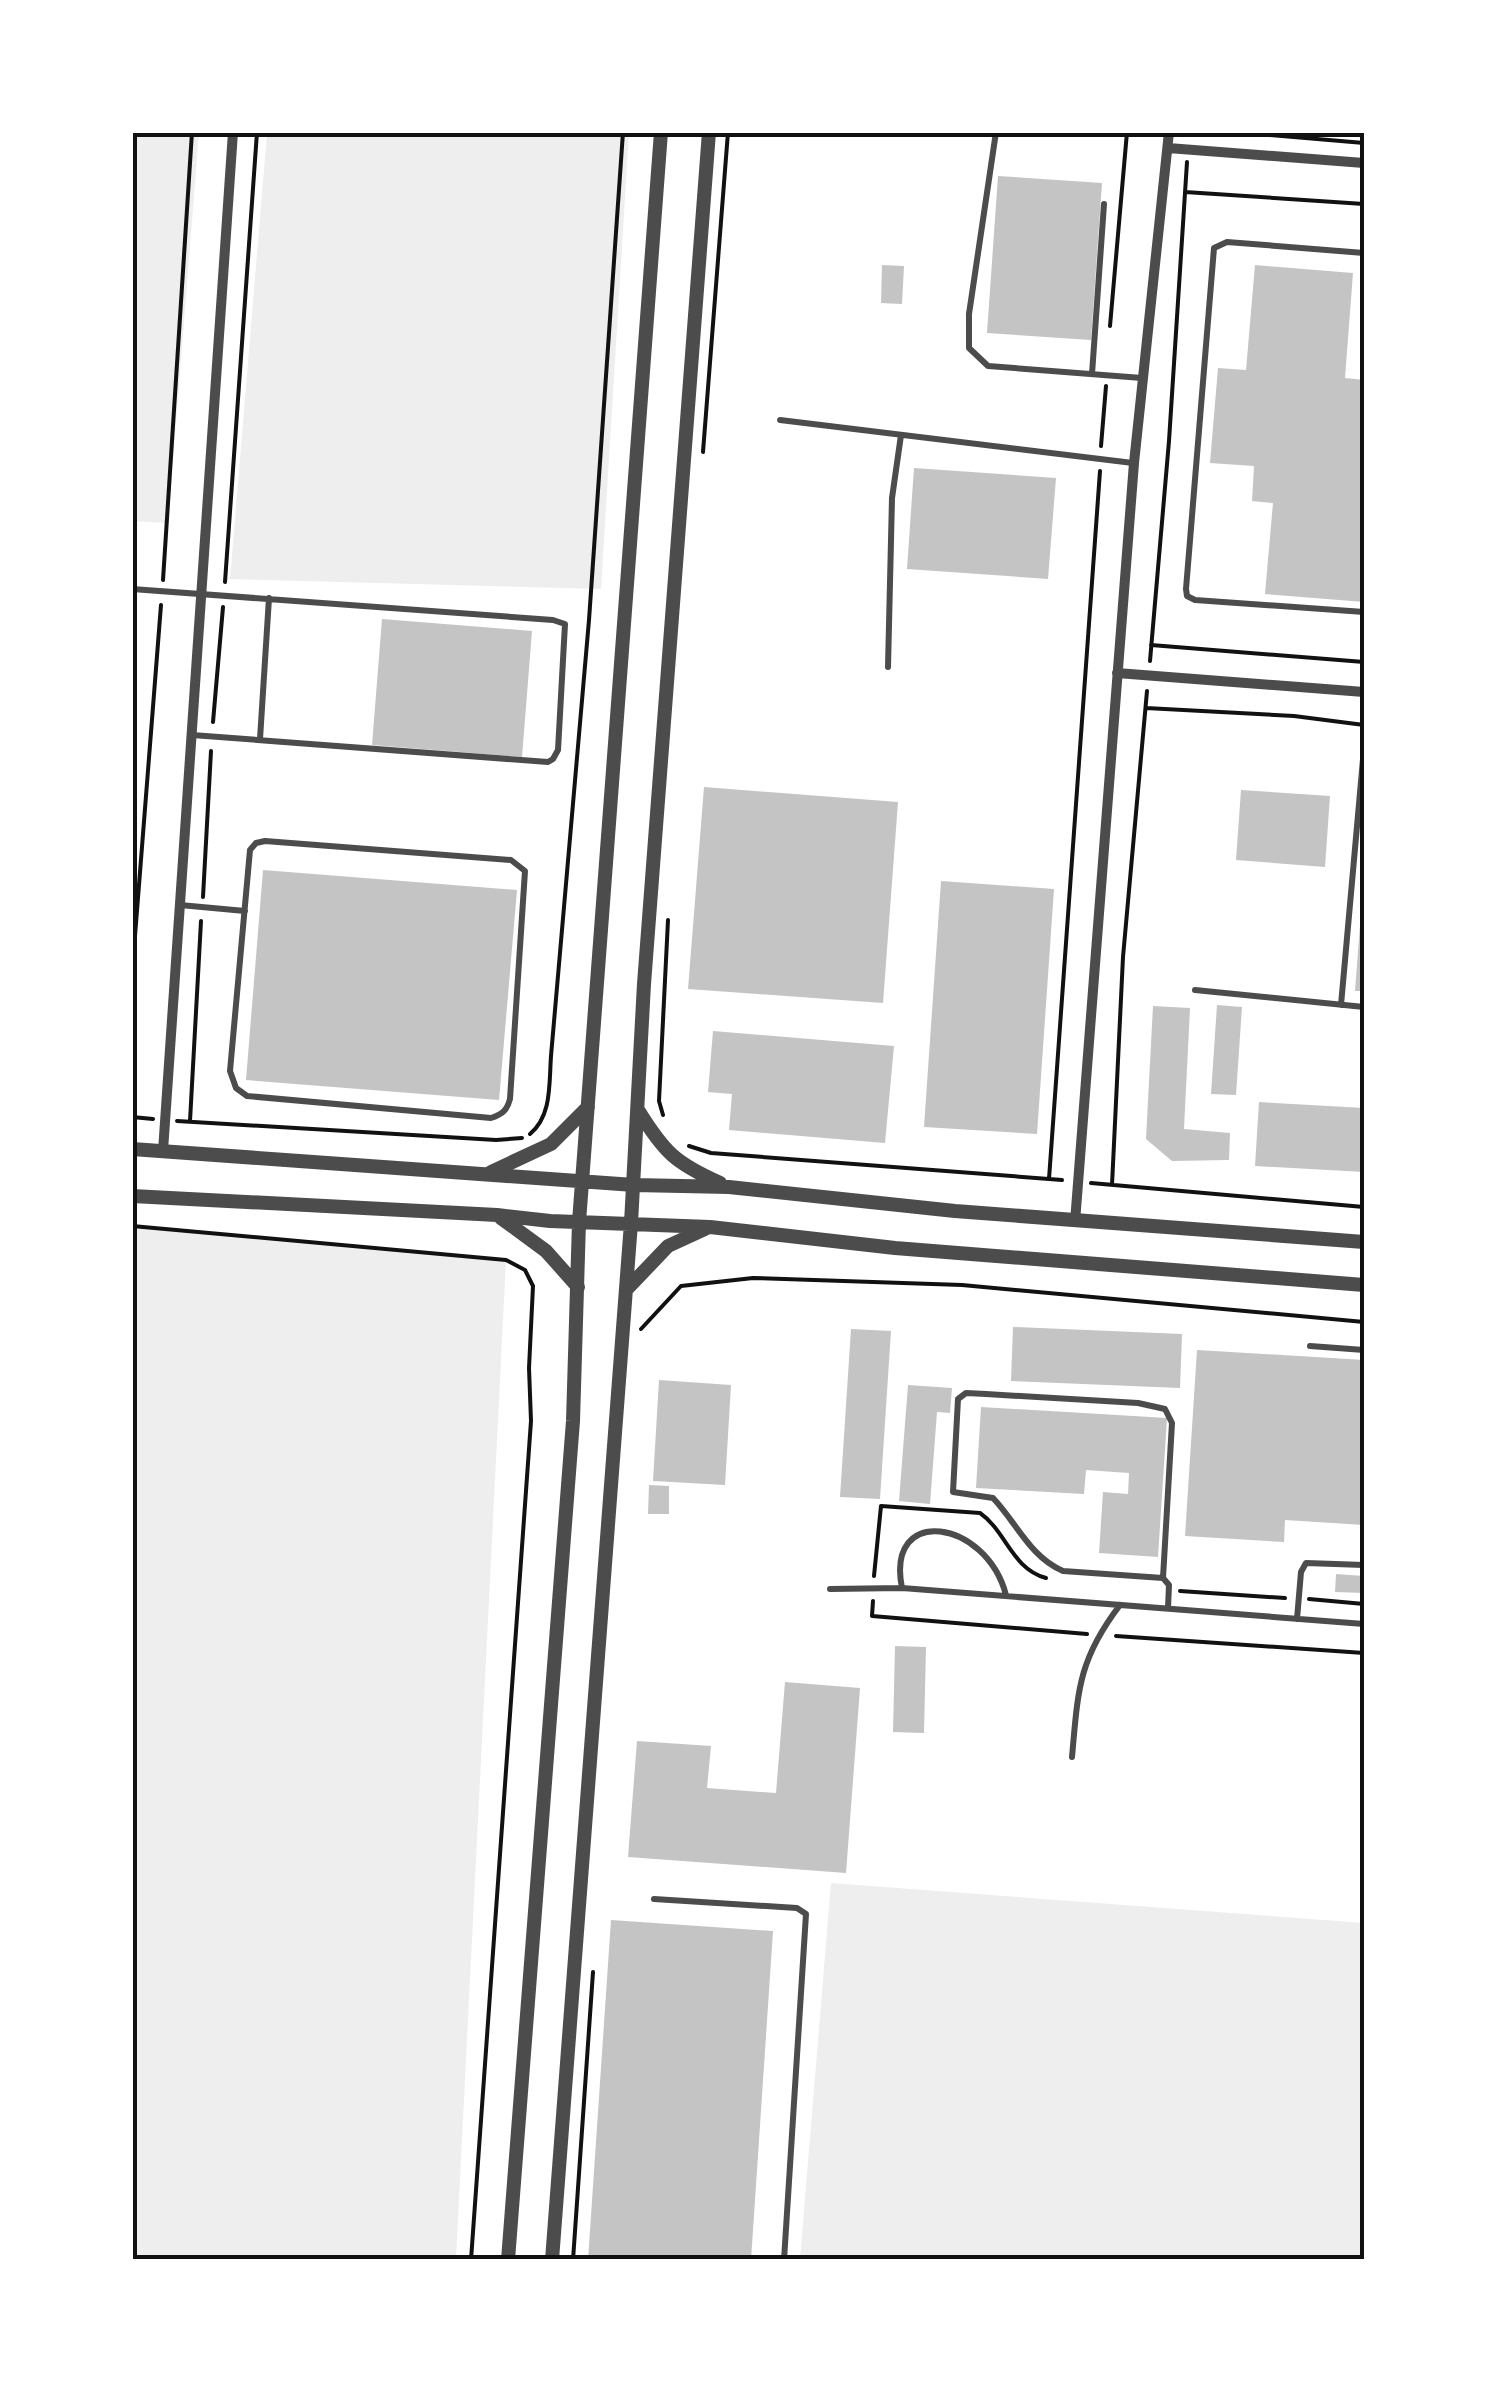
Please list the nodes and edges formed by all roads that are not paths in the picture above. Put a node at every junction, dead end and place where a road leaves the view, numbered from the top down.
1 (234, 132) edge
2 (661, 132) edge
3 (709, 132) edge
4 (996, 132) edge
5 (1168, 132) edge
6 (1168, 148) junction
7 (1364, 163) edge
8 (1104, 204) dead end
9 (1364, 253) edge
10 (1092, 374) junction
11 (1143, 378) junction
12 (780, 420) dead end
13 (901, 435) junction
14 (1134, 463) junction
15 (132, 589) edge
16 (203, 592) junction
17 (269, 598) junction
18 (1364, 612) edge
19 (888, 668) dead end
20 (1117, 674) junction
21 (1364, 692) edge
22 (192, 735) junction
23 (260, 739) junction
24 (1364, 748) edge
25 (180, 905) junction
26 (245, 911) junction
27 (1195, 990) dead end
28 (1341, 1005) junction
29 (1364, 1007) edge
30 (589, 1106) junction
31 (638, 1110) junction
32 (132, 1149) edge
33 (163, 1151) junction
34 (486, 1174) junction
35 (582, 1180) junction
36 (634, 1185) junction
37 (729, 1187) junction
38 (132, 1196) edge
39 (497, 1216) junction
40 (579, 1222) junction
41 (1075, 1222) junction
42 (632, 1223) junction
43 (710, 1227) junction
44 (1364, 1242) edge
45 (1364, 1285) edge
46 (578, 1287) junction
47 (626, 1290) junction
48 (1310, 1346) dead end
49 (1364, 1350) edge
50 (1364, 1565) edge
51 (1163, 1578) junction
52 (902, 1588) junction
53 (830, 1590) dead end
54 (1006, 1595) junction
55 (1121, 1604) junction
56 (1168, 1608) junction
57 (1297, 1619) junction
58 (1364, 1624) edge
59 (1072, 1757) dead end
60 (654, 1899) dead end
61 (508, 2260) edge
62 (552, 2260) edge
63 (784, 2260) edge

1 - 16 street
2 - 30 street
3 - 31 street
4 - 10 lane
5 - 6 street
6 - 7 street
6 - 11 street
8 - 10 lane
9 - 18 lane
10 - 11 lane
11 - 14 street
12 - 13 lane
13 - 14 lane
13 - 19 lane
14 - 20 street
15 - 16 lane
16 - 17 lane
16 - 22 street
17 - 23 lane
17 - 23 lane
20 - 21 street
20 - 41 street
22 - 23 lane
22 - 25 street
24 - 28 lane
25 - 26 lane
25 - 33 street
26 - 26 lane
27 - 28 lane
28 - 29 lane
30 - 34 street
30 - 35 street
31 - 36 street
31 - 37 street
32 - 33 street
33 - 34 street
34 - 35 street
35 - 36 street
35 - 40 street
36 - 37 street
36 - 42 street
37 - 41 street
38 - 39 street
39 - 40 street
39 - 46 street
40 - 42 street
40 - 46 street
41 - 44 street
42 - 43 street
42 - 47 street
43 - 45 street
43 - 47 street
46 - 61 street
47 - 62 street
48 - 49 lane
50 - 57 lane
51 - 51 lane
51 - 56 lane
52 - 53 lane
52 - 54 lane
52 - 54 lane
54 - 55 lane
55 - 56 lane
55 - 59 lane
56 - 57 lane
57 - 58 lane
60 - 63 lane

